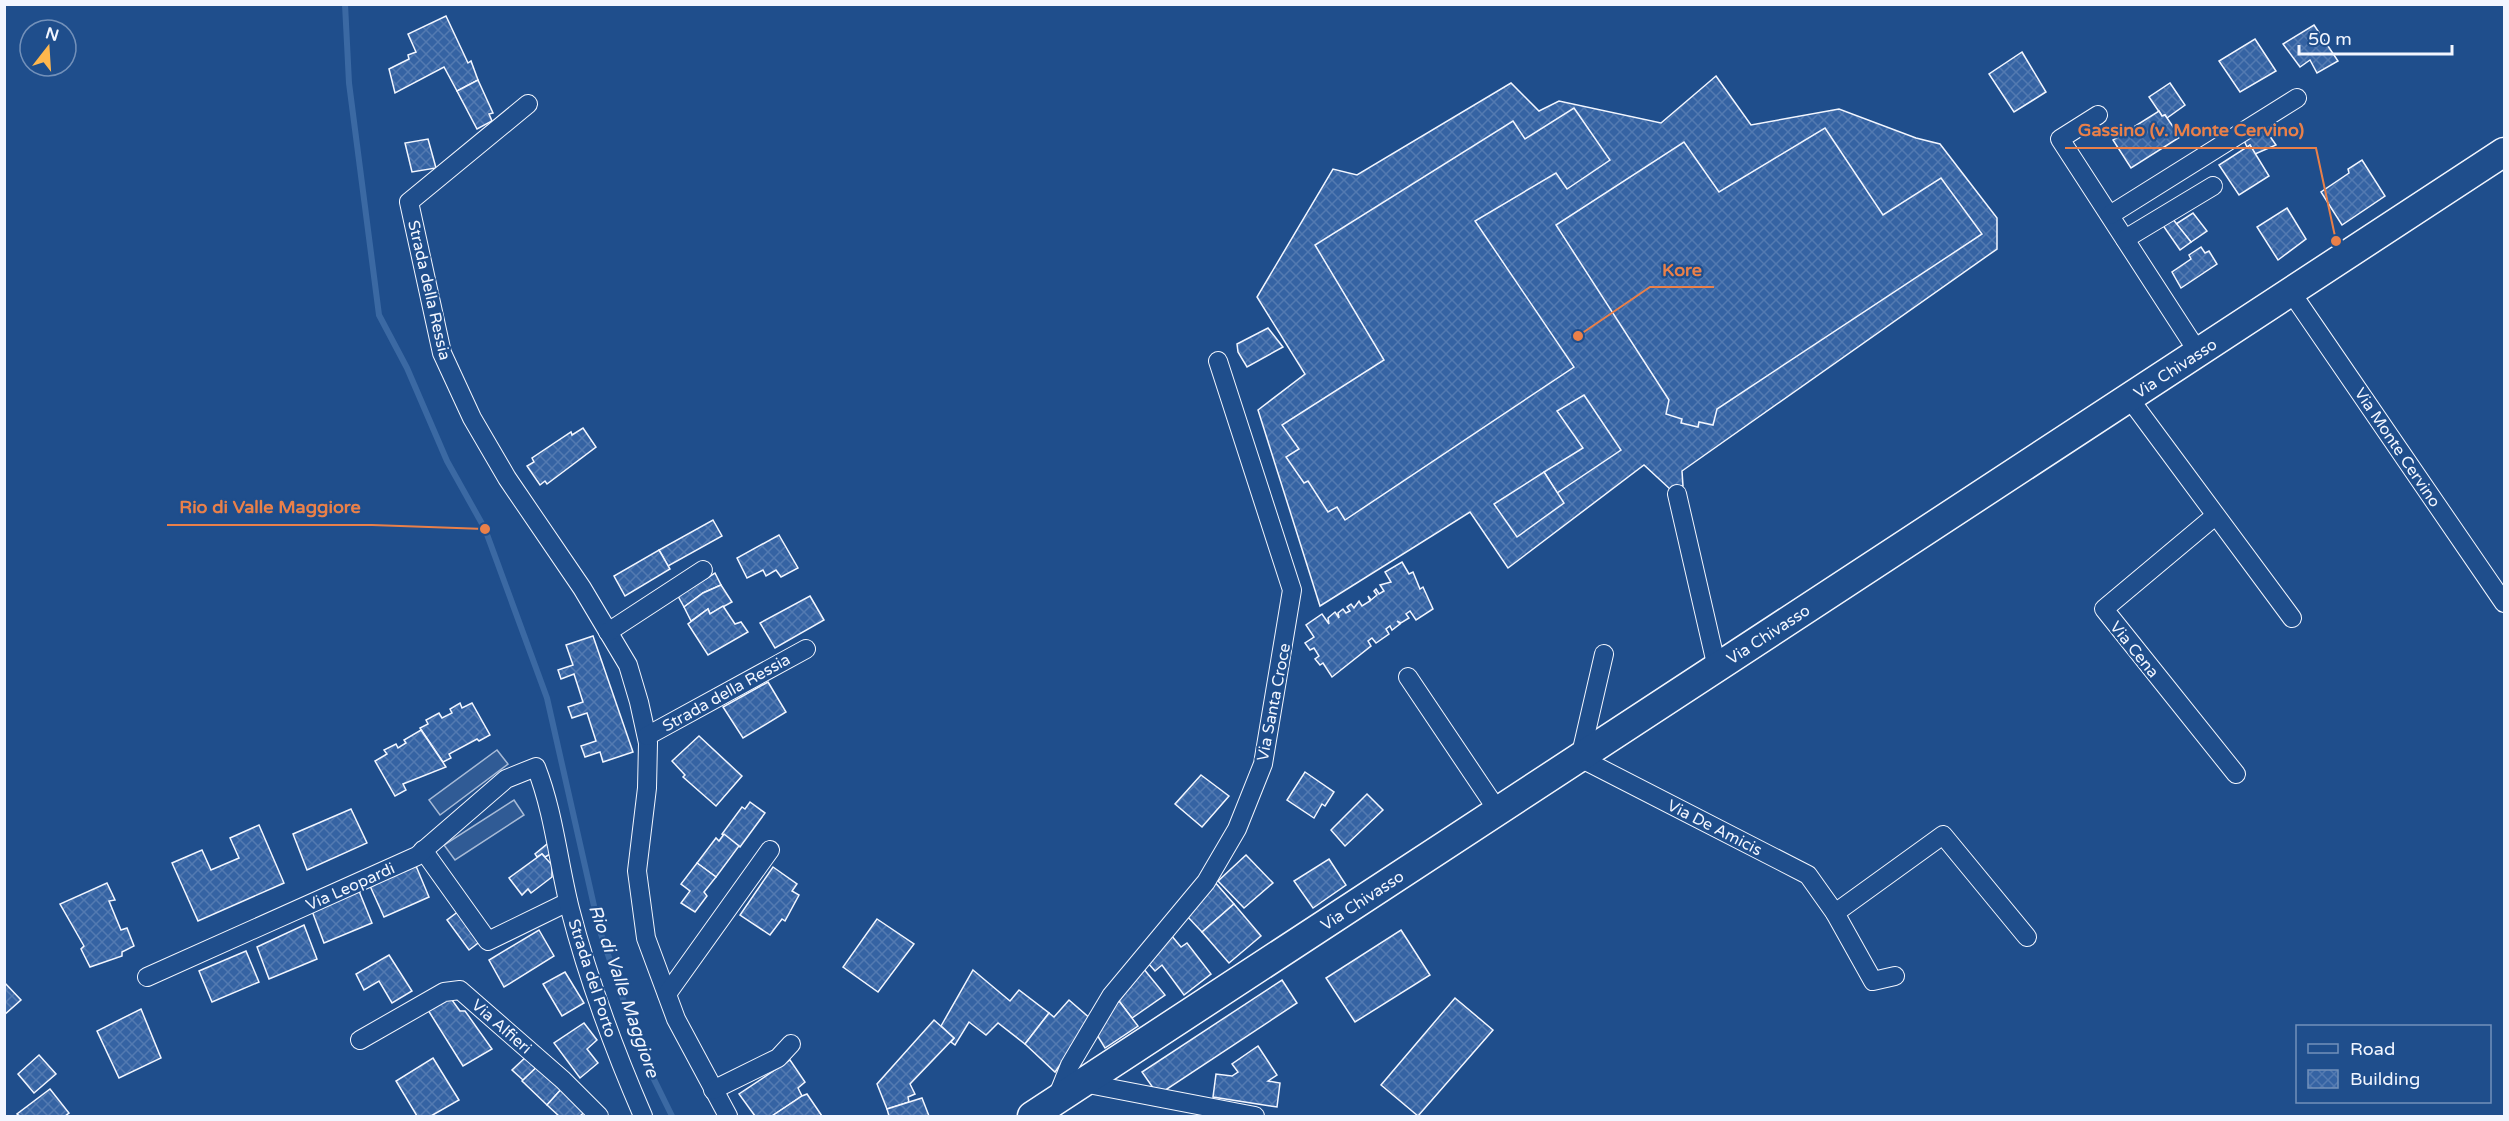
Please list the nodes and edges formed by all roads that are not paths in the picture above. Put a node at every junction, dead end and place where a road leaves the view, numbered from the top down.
1 (2296, 98) dead end
2 (528, 104) dead end
3 (2098, 115) dead end
4 (2505, 152) edge
5 (2212, 186) dead end
6 (2110, 215) junction
7 (2125, 239) junction
8 (2291, 292) junction
9 (2198, 352) junction
10 (1218, 361) dead end
11 (2129, 398) junction
12 (1677, 494) dead end
13 (2215, 516) junction
14 (703, 570) dead end
15 (2505, 603) edge
16 (2292, 618) dead end
17 (608, 632) junction
18 (806, 649) dead end
19 (1604, 654) dead end
20 (1717, 668) junction
21 (1408, 677) dead end
22 (646, 736) junction
23 (1580, 758) junction
24 (536, 766) joint
25 (2236, 774) dead end
26 (1498, 811) junction
27 (423, 850) junction
28 (770, 850) dead end
29 (568, 902) junction
30 (1835, 914) junction
31 (2027, 937) dead end
32 (1895, 976) dead end
33 (147, 977) dead end
34 (667, 994) junction
35 (360, 1040) dead end
36 (790, 1044) dead end
37 (1083, 1083) junction
38 (713, 1090) junction
39 (1044, 1109) edge
40 (598, 1116) edge
41 (642, 1116) edge
42 (728, 1116) edge
43 (1255, 1116) edge

1 - 6 street
2 - 17 street, Strada della Ressia
3 - 6 street
4 - 8 main road, Via Chivasso
5 - 7 street
6 - 7 street
7 - 9 street
8 - 9 main road, Via Chivasso
8 - 15 street, Via Monte Cervino
9 - 11 main road, Via Chivasso
10 - 39 street, Via Santa Croce
11 - 13 street
11 - 20 main road, Via Chivasso
12 - 20 street
13 - 16 street
13 - 25 street, Via Cena
14 - 17 street
17 - 22 street, Strada della Ressia
18 - 22 street, Strada della Ressia
19 - 23 street
20 - 23 main road, Via Chivasso
21 - 26 street
22 - 34 street, Strada della Ressia
23 - 26 main road, Via Chivasso
23 - 30 street, Via De Amicis
24 - 27 street, Via Leopardi
24 - 29 street, Strada del Porto
26 - 37 main road, Via Chivasso
27 - 29 street
27 - 33 street, Via Leopardi
28 - 34 street
29 - 41 street, Strada del Porto
30 - 31 street
30 - 32 street, Via De Amicis
34 - 38 street, Strada della Ressia
35 - 40 street, Via Alfieri
36 - 38 street
37 - 39 main road, Via Chivasso
37 - 43 street
38 - 42 street, Strada della Ressia

